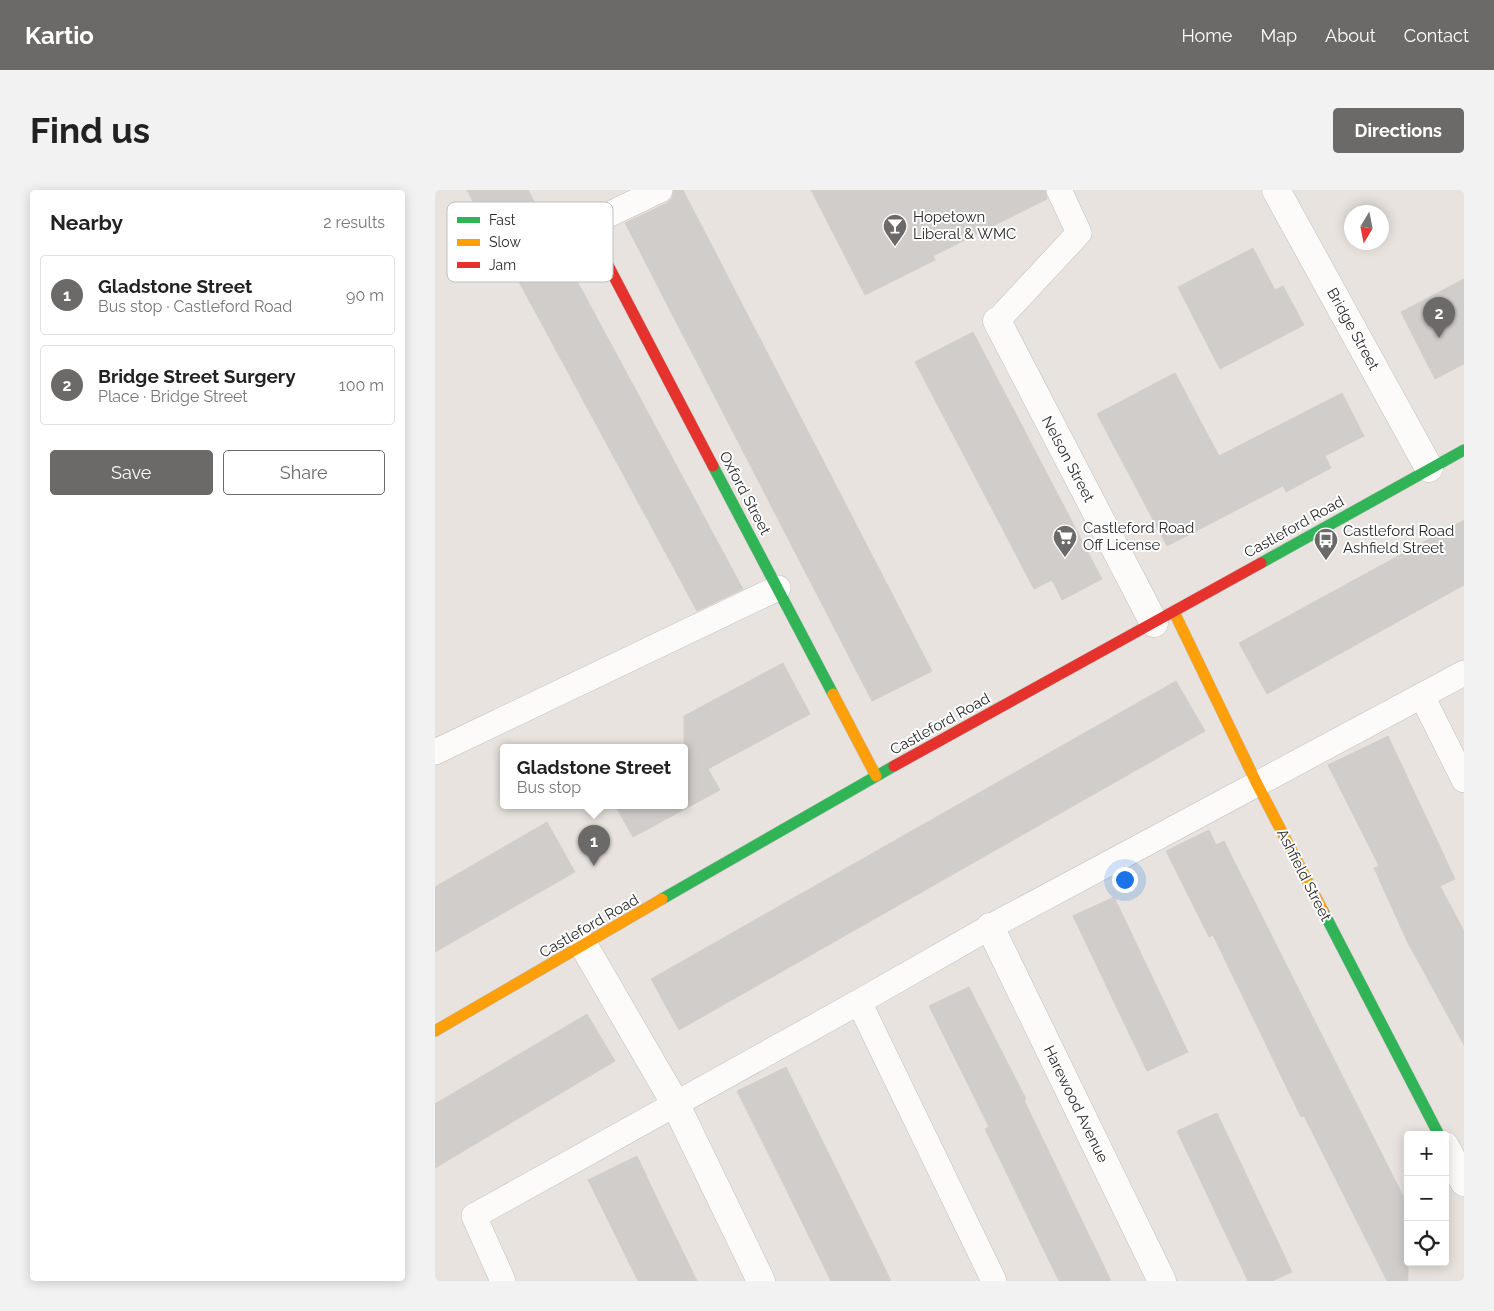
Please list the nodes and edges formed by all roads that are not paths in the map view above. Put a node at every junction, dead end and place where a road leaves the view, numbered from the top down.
1 (661, 190) edge
2 (1059, 190) edge
3 (1277, 190) edge
4 (613, 213) edge
5 (613, 274) edge
6 (997, 321) joint
7 (1464, 450) edge
8 (1429, 468) junction
9 (779, 588) junction
10 (1164, 617) junction
11 (1464, 674) edge
12 (1422, 696) junction
13 (435, 752) edge
14 (877, 776) junction
15 (1464, 780) edge
16 (1257, 784) junction
17 (990, 926) junction
18 (584, 946) junction
19 (859, 1002) junction
20 (435, 1031) edge
21 (675, 1103) junction
22 (1437, 1131) edge
23 (1449, 1154) edge
24 (1464, 1182) edge
25 (503, 1281) edge
26 (761, 1281) edge
27 (994, 1281) edge
28 (1162, 1281) edge

1 - 4 lane
2 - 6 lane
3 - 8 street, Bridge Street
5 - 9 street, Oxford Street
6 - 10 street, Nelson Street
7 - 8 street, Castleford Road
8 - 10 street, Castleford Road
9 - 13 lane
9 - 14 street, Oxford Street
10 - 14 street, Castleford Road
10 - 16 street, Ashfield Street
11 - 12 lane
12 - 15 lane
12 - 16 lane
14 - 18 street, Castleford Road
16 - 17 lane
16 - 22 street, Ashfield Street
17 - 19 lane
17 - 28 street, Harewood Avenue
18 - 20 street, Castleford Road
18 - 21 street
19 - 21 lane
19 - 27 lane
21 - 25 lane
21 - 26 street
23 - 24 street

